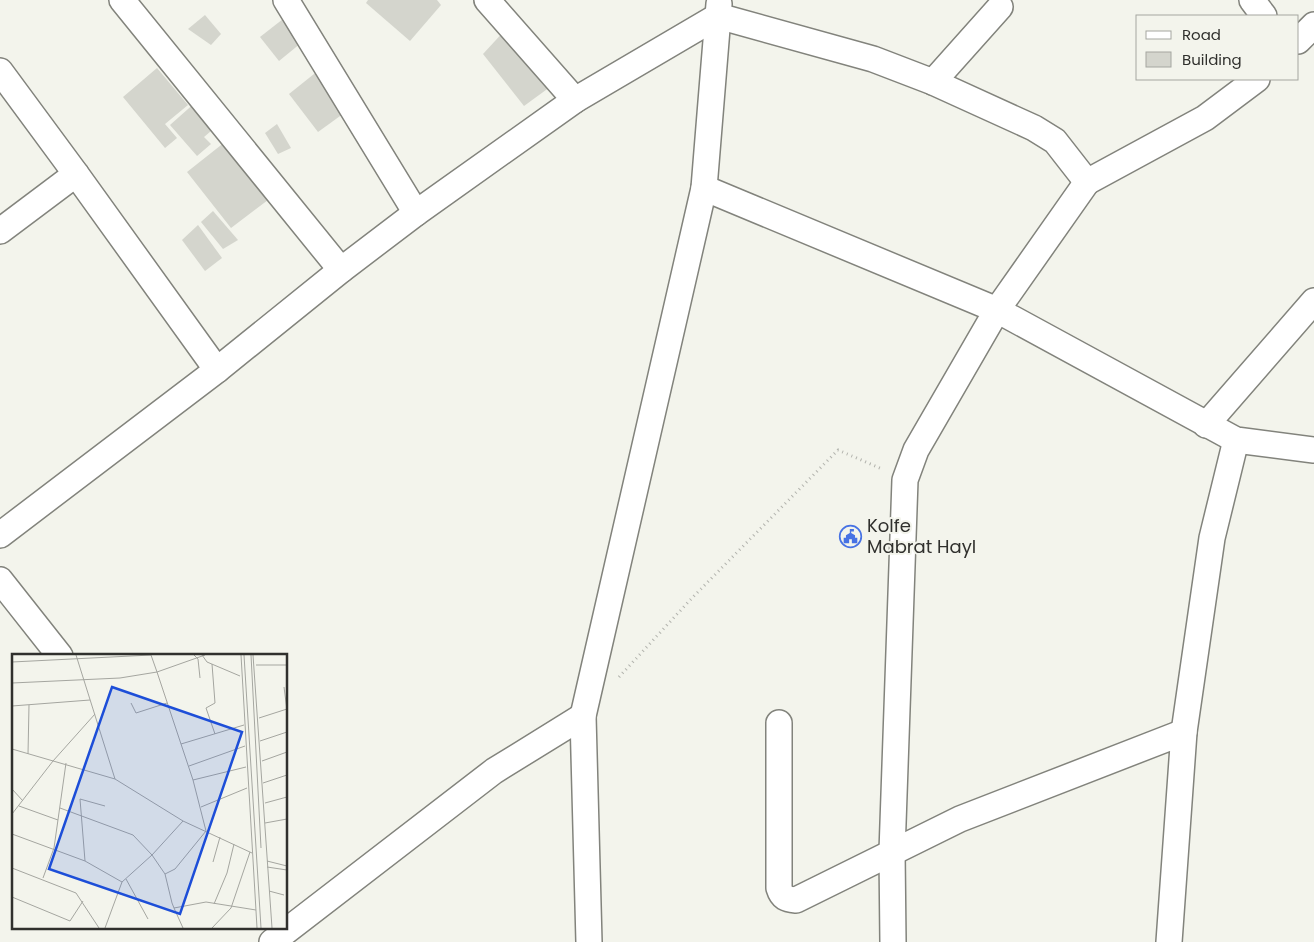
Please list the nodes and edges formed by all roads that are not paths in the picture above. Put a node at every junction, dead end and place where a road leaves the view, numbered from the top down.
1 (122, 0) edge
2 (286, 0) edge
3 (488, 0) edge
4 (1252, 0) edge
5 (1000, 7) dead end
6 (719, 8) edge
7 (1263, 15) edge
8 (1314, 25) edge
9 (1299, 40) edge
10 (0, 71) edge
11 (1257, 80) edge
12 (933, 82) junction
13 (575, 100) junction
14 (76, 174) junction
15 (1087, 182) junction
16 (704, 188) junction
17 (416, 213) junction
18 (0, 231) edge
19 (341, 270) junction
20 (1314, 301) edge
21 (997, 310) junction
22 (217, 370) junction
23 (1206, 424) junction
24 (1236, 440) junction
25 (1314, 450) edge
26 (0, 535) edge
27 (0, 580) edge
28 (58, 654) edge
29 (583, 716) junction
30 (779, 723) dead end
31 (1184, 732) junction
32 (892, 852) junction
33 (288, 930) edge
34 (288, 930) edge
35 (272, 942) edge
36 (589, 942) edge
37 (893, 942) edge
38 (1169, 942) edge

1 - 19 street
2 - 17 street
3 - 13 street
4 - 7 street
5 - 12 street
6 - 12 street
6 - 13 street
6 - 16 street
8 - 9 street
10 - 14 street
11 - 15 street
12 - 15 street
13 - 17 street
14 - 18 street
14 - 22 street
15 - 21 street
16 - 21 street
16 - 29 street
17 - 19 street
19 - 22 street
20 - 23 street
21 - 23 street
21 - 32 street
22 - 26 street
23 - 24 street
24 - 25 street
24 - 31 street
27 - 28 street
29 - 33 street
29 - 36 street
30 - 32 street
31 - 32 street
31 - 38 street
32 - 37 street
34 - 35 street

